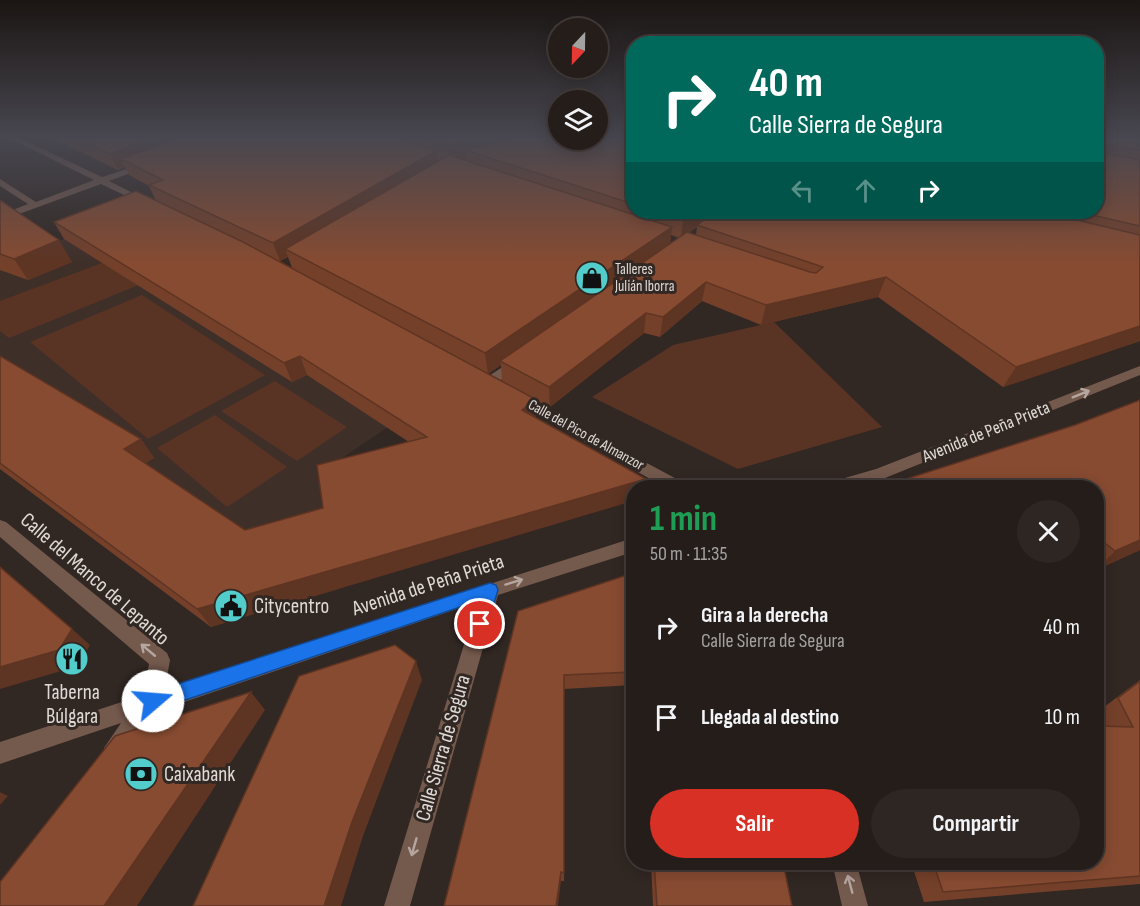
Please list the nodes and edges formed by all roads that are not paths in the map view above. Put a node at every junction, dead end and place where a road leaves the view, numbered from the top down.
1 (97, 179) edge
2 (105, 179) edge
3 (100, 181) junction
4 (0, 182) edge
5 (35, 205) junction
6 (154, 206) edge
7 (0, 218) edge
8 (524, 357) edge
9 (1140, 370) edge
10 (666, 480) edge
11 (859, 480) edge
12 (0, 527) edge
13 (626, 547) edge
14 (490, 590) junction
15 (153, 701) junction
16 (0, 753) edge
17 (104, 761) edge
18 (846, 870) edge
19 (397, 906) edge
20 (855, 906) edge

1 - 3 street
2 - 3 street
3 - 5 street
3 - 6 street
4 - 5 street
5 - 7 street
8 - 10 street, Calle del Pico de Almanzor
11 -> 9 street, Avenida de Peña Prieta
15 -> 12 street, Calle del Manco de Lepanto
14 -> 13 street, Avenida de Peña Prieta
14 - 15 street, Avenida de Peña Prieta
14 -> 19 street, Calle Sierra de Segura
15 - 16 street, Avenida de Peña Prieta
15 - 17 street
20 -> 18 street

